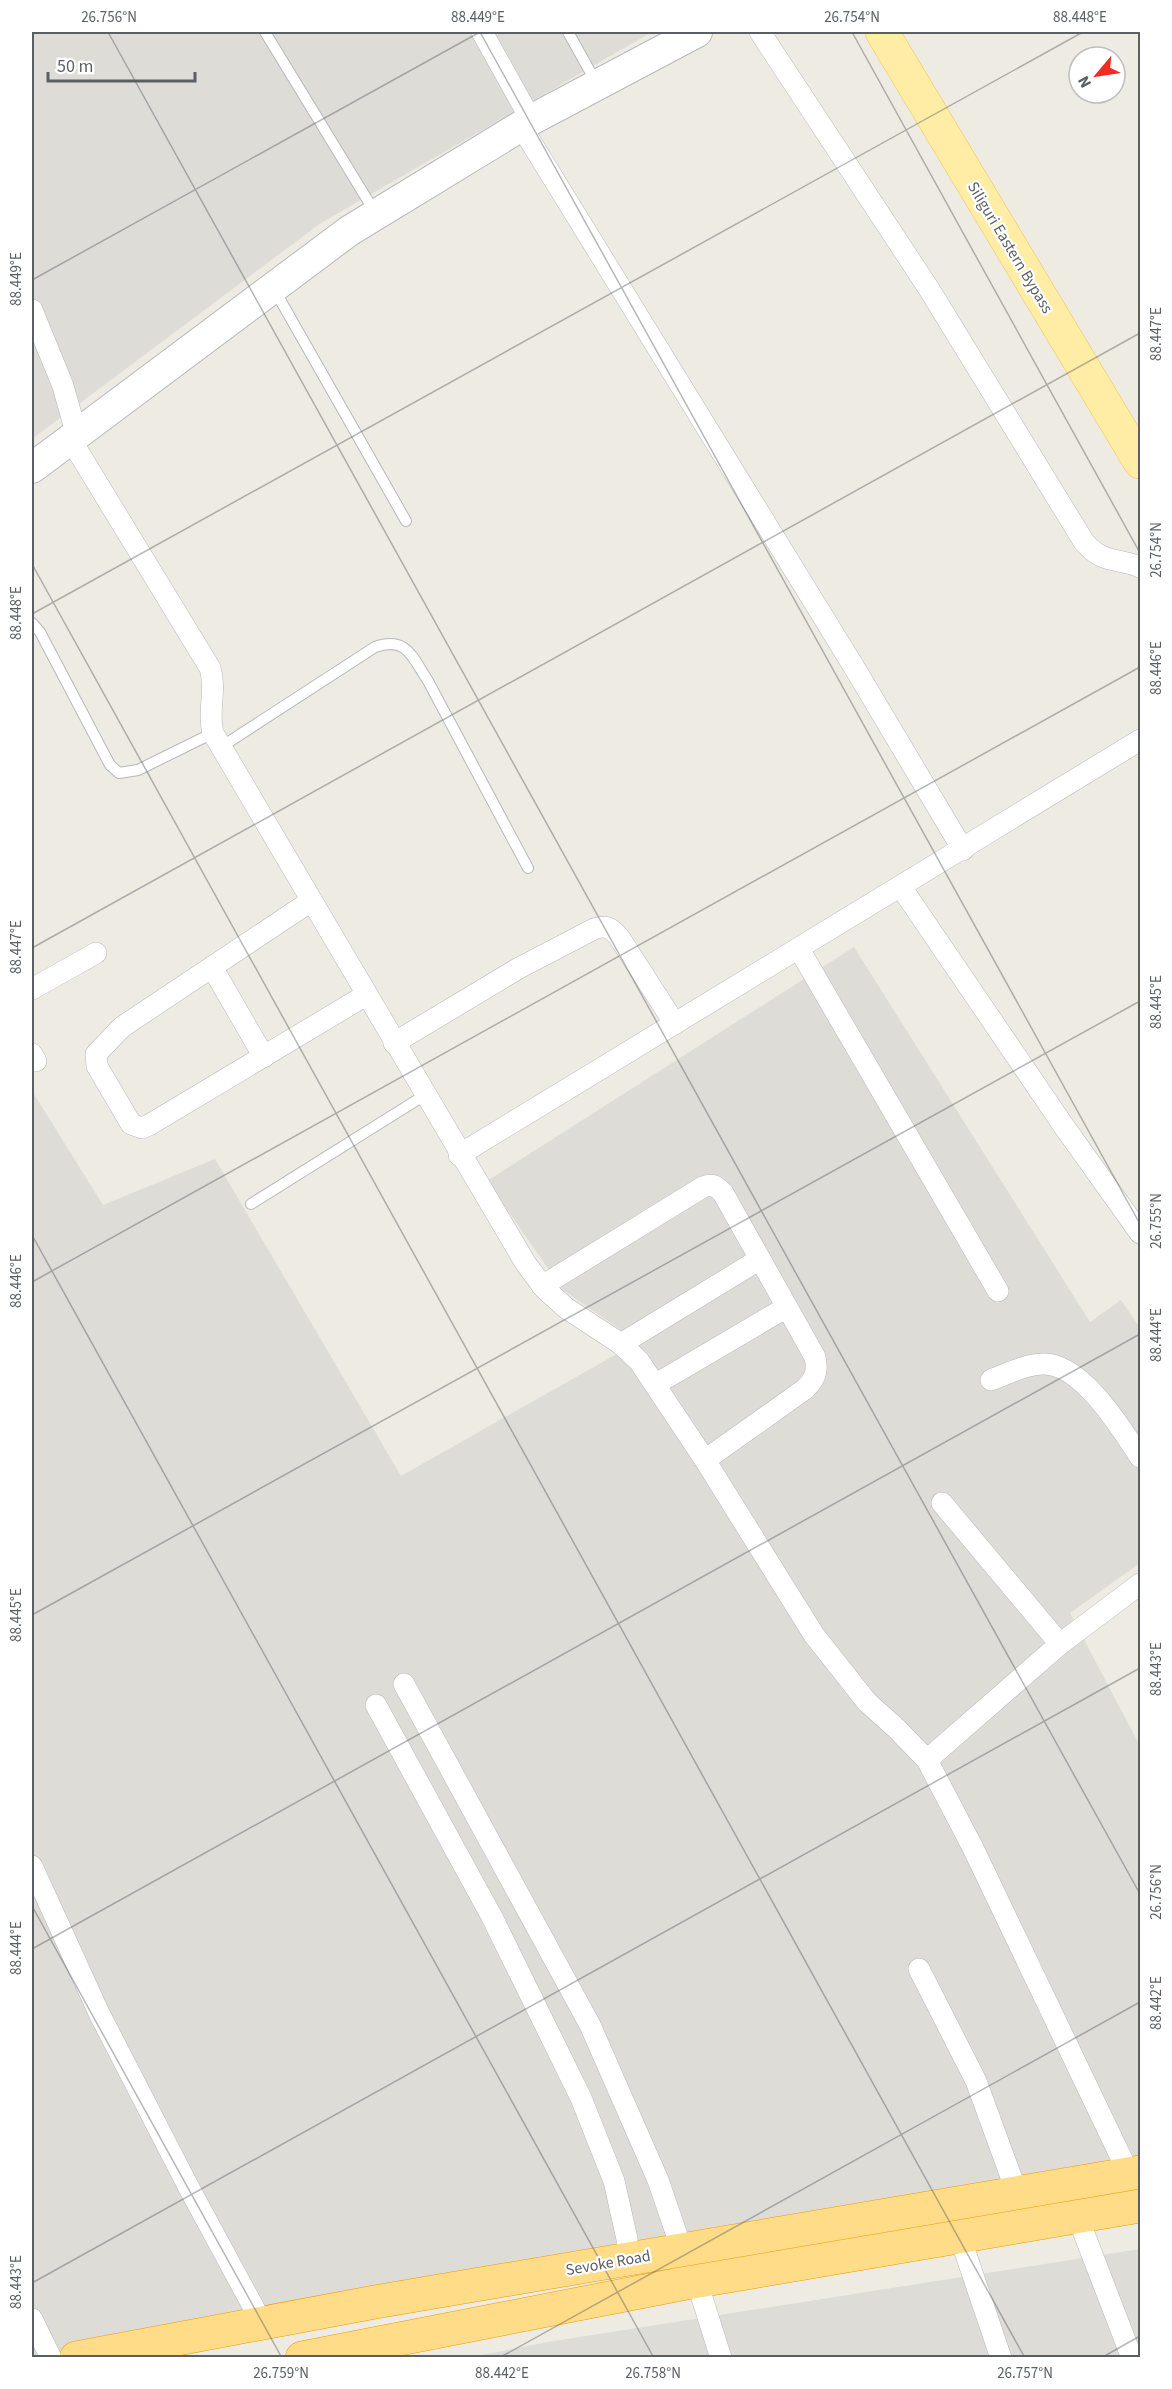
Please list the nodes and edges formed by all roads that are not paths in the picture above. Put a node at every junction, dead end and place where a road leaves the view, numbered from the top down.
1 (265, 32) edge
2 (482, 32) edge
3 (568, 32) edge
4 (698, 32) edge
5 (760, 32) edge
6 (882, 32) edge
7 (906, 32) edge
8 (598, 84) junction
9 (526, 123) junction
10 (376, 215) junction
11 (273, 288) junction
12 (32, 310) edge
13 (1140, 426) edge
14 (74, 438) junction
15 (1140, 462) edge
16 (32, 468) edge
17 (406, 522) dead end
18 (1140, 567) edge
19 (32, 623) edge
20 (217, 740) junction
21 (1140, 740) edge
22 (963, 850) junction
23 (528, 868) dead end
24 (901, 887) junction
25 (311, 901) junction
26 (799, 949) junction
27 (96, 953) dead end
28 (212, 967) junction
29 (32, 989) edge
30 (366, 994) junction
31 (675, 1024) junction
32 (394, 1043) junction
33 (264, 1057) junction
34 (425, 1095) junction
35 (459, 1155) junction
36 (251, 1204) dead end
37 (1140, 1233) edge
38 (760, 1259) junction
39 (542, 1286) junction
40 (998, 1291) dead end
41 (787, 1307) junction
42 (621, 1344) junction
43 (991, 1380) dead end
44 (656, 1384) junction
45 (1140, 1457) edge
46 (705, 1460) junction
47 (942, 1503) dead end
48 (1140, 1584) edge
49 (1060, 1644) junction
50 (404, 1684) dead end
51 (376, 1705) dead end
52 (927, 1760) junction
53 (32, 1866) edge
54 (920, 1969) dead end
55 (1135, 2173) edge
56 (1017, 2193) junction
57 (1140, 2206) edge
58 (1078, 2218) junction
59 (960, 2237) junction
60 (681, 2250) junction
61 (628, 2259) junction
62 (697, 2282) junction
63 (32, 2319) edge
64 (262, 2323) junction
65 (51, 2358) edge
66 (76, 2358) edge
67 (302, 2358) edge
68 (721, 2358) edge
69 (1001, 2358) edge
70 (1132, 2358) edge

1 - 10 lane
2 - 9 street
3 - 8 lane
4 - 8 street
5 - 18 street
6 - 15 main road, Siliguri Eastern Bypass
7 - 13 main road, Siliguri Eastern Bypass
8 - 9 street
9 - 10 street
9 - 22 street
10 - 11 street
11 - 14 street
11 - 17 lane
12 - 14 street
14 - 16 street
14 - 20 street
19 - 20 lane
20 - 23 lane
20 - 25 street
21 - 22 street
22 - 24 street
24 - 26 street
24 - 37 street
25 - 28 street
25 - 30 street
26 - 31 street
26 - 40 street
27 - 29 street
28 - 33 street
28 - 33 street
30 - 32 street
30 - 33 street
31 - 32 street
31 - 35 street
32 - 34 street
34 - 35 street
34 - 36 lane
35 - 39 street
38 - 39 street
38 - 41 street
38 - 42 street
39 - 42 street
41 - 44 street
41 - 46 street
42 - 44 street
43 - 45 street
44 - 46 street
46 - 52 street
47 - 49 street
48 - 49 street
49 - 52 street
50 - 60 street
51 - 61 street
52 - 55 street
53 - 64 street
54 - 56 street
55 - 56 highway, Sevoke Road
56 - 60 highway, Sevoke Road
57 - 58 highway
58 - 59 highway
58 - 70 street
59 - 62 highway
59 - 69 street
60 - 61 highway, Sevoke Road
61 - 64 highway, Sevoke Road
62 - 67 highway
62 - 68 street
63 - 65 street
64 - 66 highway, Sevoke Road

